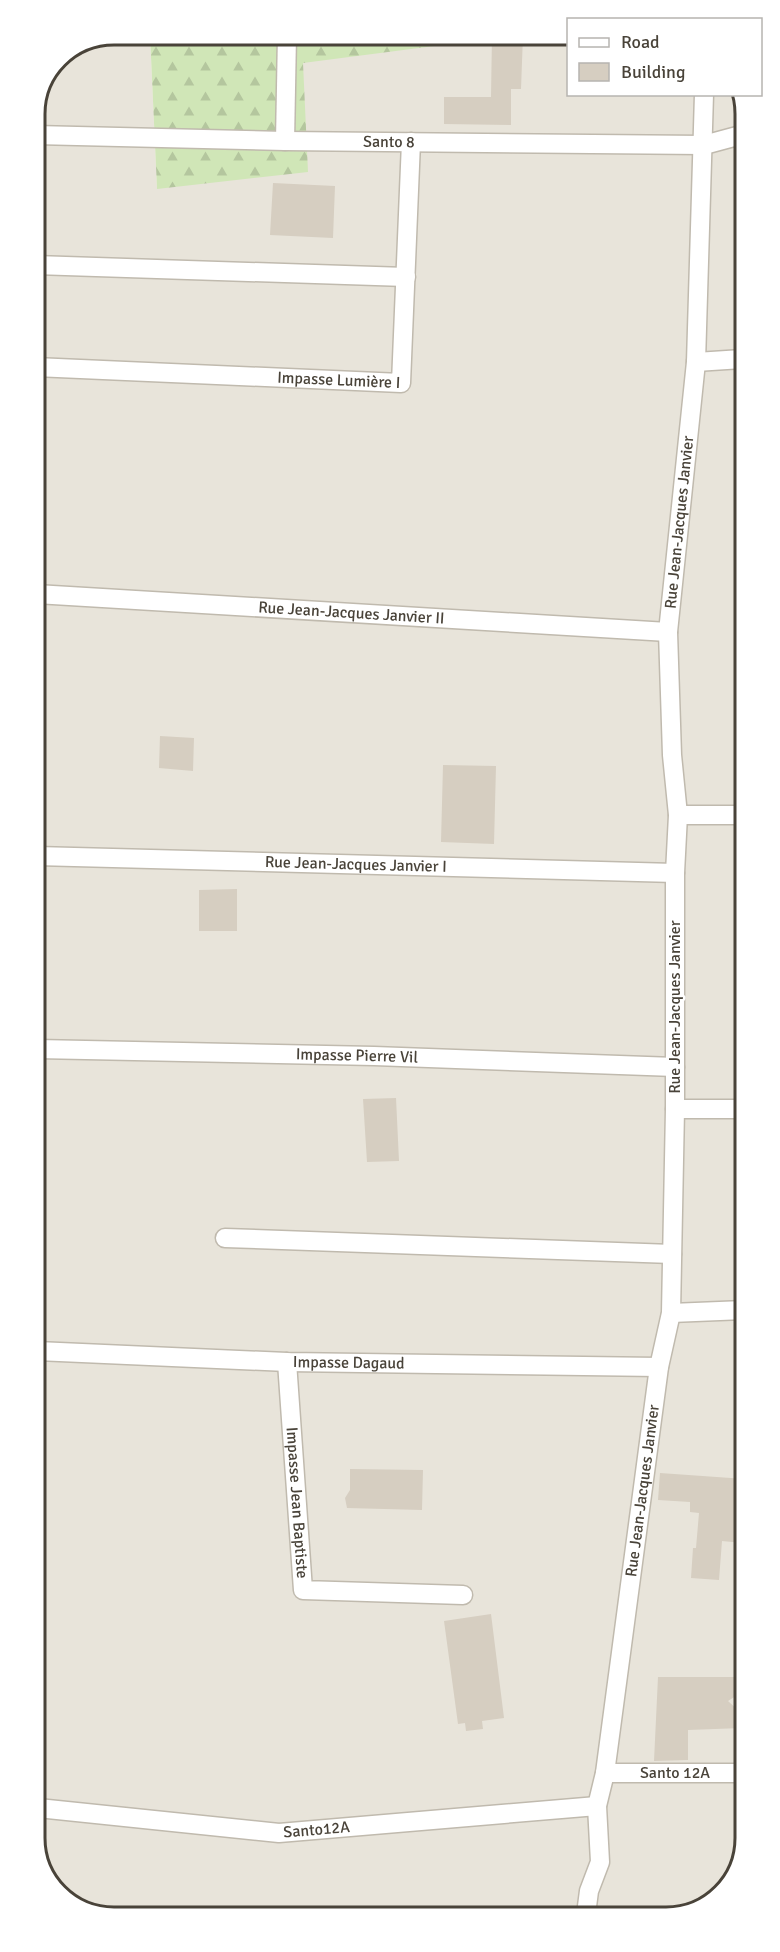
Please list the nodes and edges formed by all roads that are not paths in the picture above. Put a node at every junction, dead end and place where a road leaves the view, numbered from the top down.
1 (287, 45) edge
2 (704, 96) edge
3 (45, 135) edge
4 (735, 137) edge
5 (285, 141) junction
6 (411, 142) junction
7 (704, 146) junction
8 (45, 265) edge
9 (406, 277) junction
10 (735, 359) edge
11 (696, 362) junction
12 (45, 367) edge
13 (45, 595) edge
14 (668, 632) junction
15 (735, 814) edge
16 (678, 815) junction
17 (45, 856) edge
18 (675, 873) junction
19 (45, 1049) edge
20 (675, 1067) junction
21 (675, 1109) junction
22 (735, 1109) edge
23 (225, 1238) dead end
24 (672, 1254) junction
25 (735, 1310) edge
26 (671, 1313) junction
27 (45, 1351) edge
28 (287, 1362) junction
29 (659, 1367) junction
30 (463, 1595) dead end
31 (605, 1773) junction
32 (735, 1773) edge
33 (597, 1806) junction
34 (45, 1809) edge
35 (587, 1907) edge

1 - 5 street
2 - 7 street, Rue Jean-Jacques Janvier
3 - 5 street, Santo 8
4 - 7 street, Santo 8
5 - 6 street, Santo 8
6 - 7 street, Santo 8
6 - 9 street, Impasse Lumière I
7 - 11 street, Rue Jean-Jacques Janvier
8 - 9 street
9 - 12 street, Impasse Lumière I
10 - 11 street
11 - 14 street, Rue Jean-Jacques Janvier
13 - 14 street, Rue Jean-Jacques Janvier II
14 - 16 street, Rue Jean-Jacques Janvier
15 - 16 street
16 - 18 street, Rue Jean-Jacques Janvier
17 - 18 street, Rue Jean-Jacques Janvier I
18 - 20 street, Rue Jean-Jacques Janvier
19 - 20 street, Impasse Pierre Vil
20 - 21 street, Rue Jean-Jacques Janvier
21 - 22 street
21 - 24 street, Rue Jean-Jacques Janvier
23 - 24 street
24 - 26 street, Rue Jean-Jacques Janvier
25 - 26 street
26 - 29 street, Rue Jean-Jacques Janvier
27 - 28 street, Impasse Dagaud
28 - 29 street, Impasse Dagaud
28 - 30 street, Impasse Jean Baptiste
29 - 31 street, Rue Jean-Jacques Janvier
31 - 32 street, Santo 12A
31 - 33 street, Rue Jean-Jacques Janvier
33 - 34 street, Santo12A
33 - 35 street, Rue Jean-Jacques Janvier

